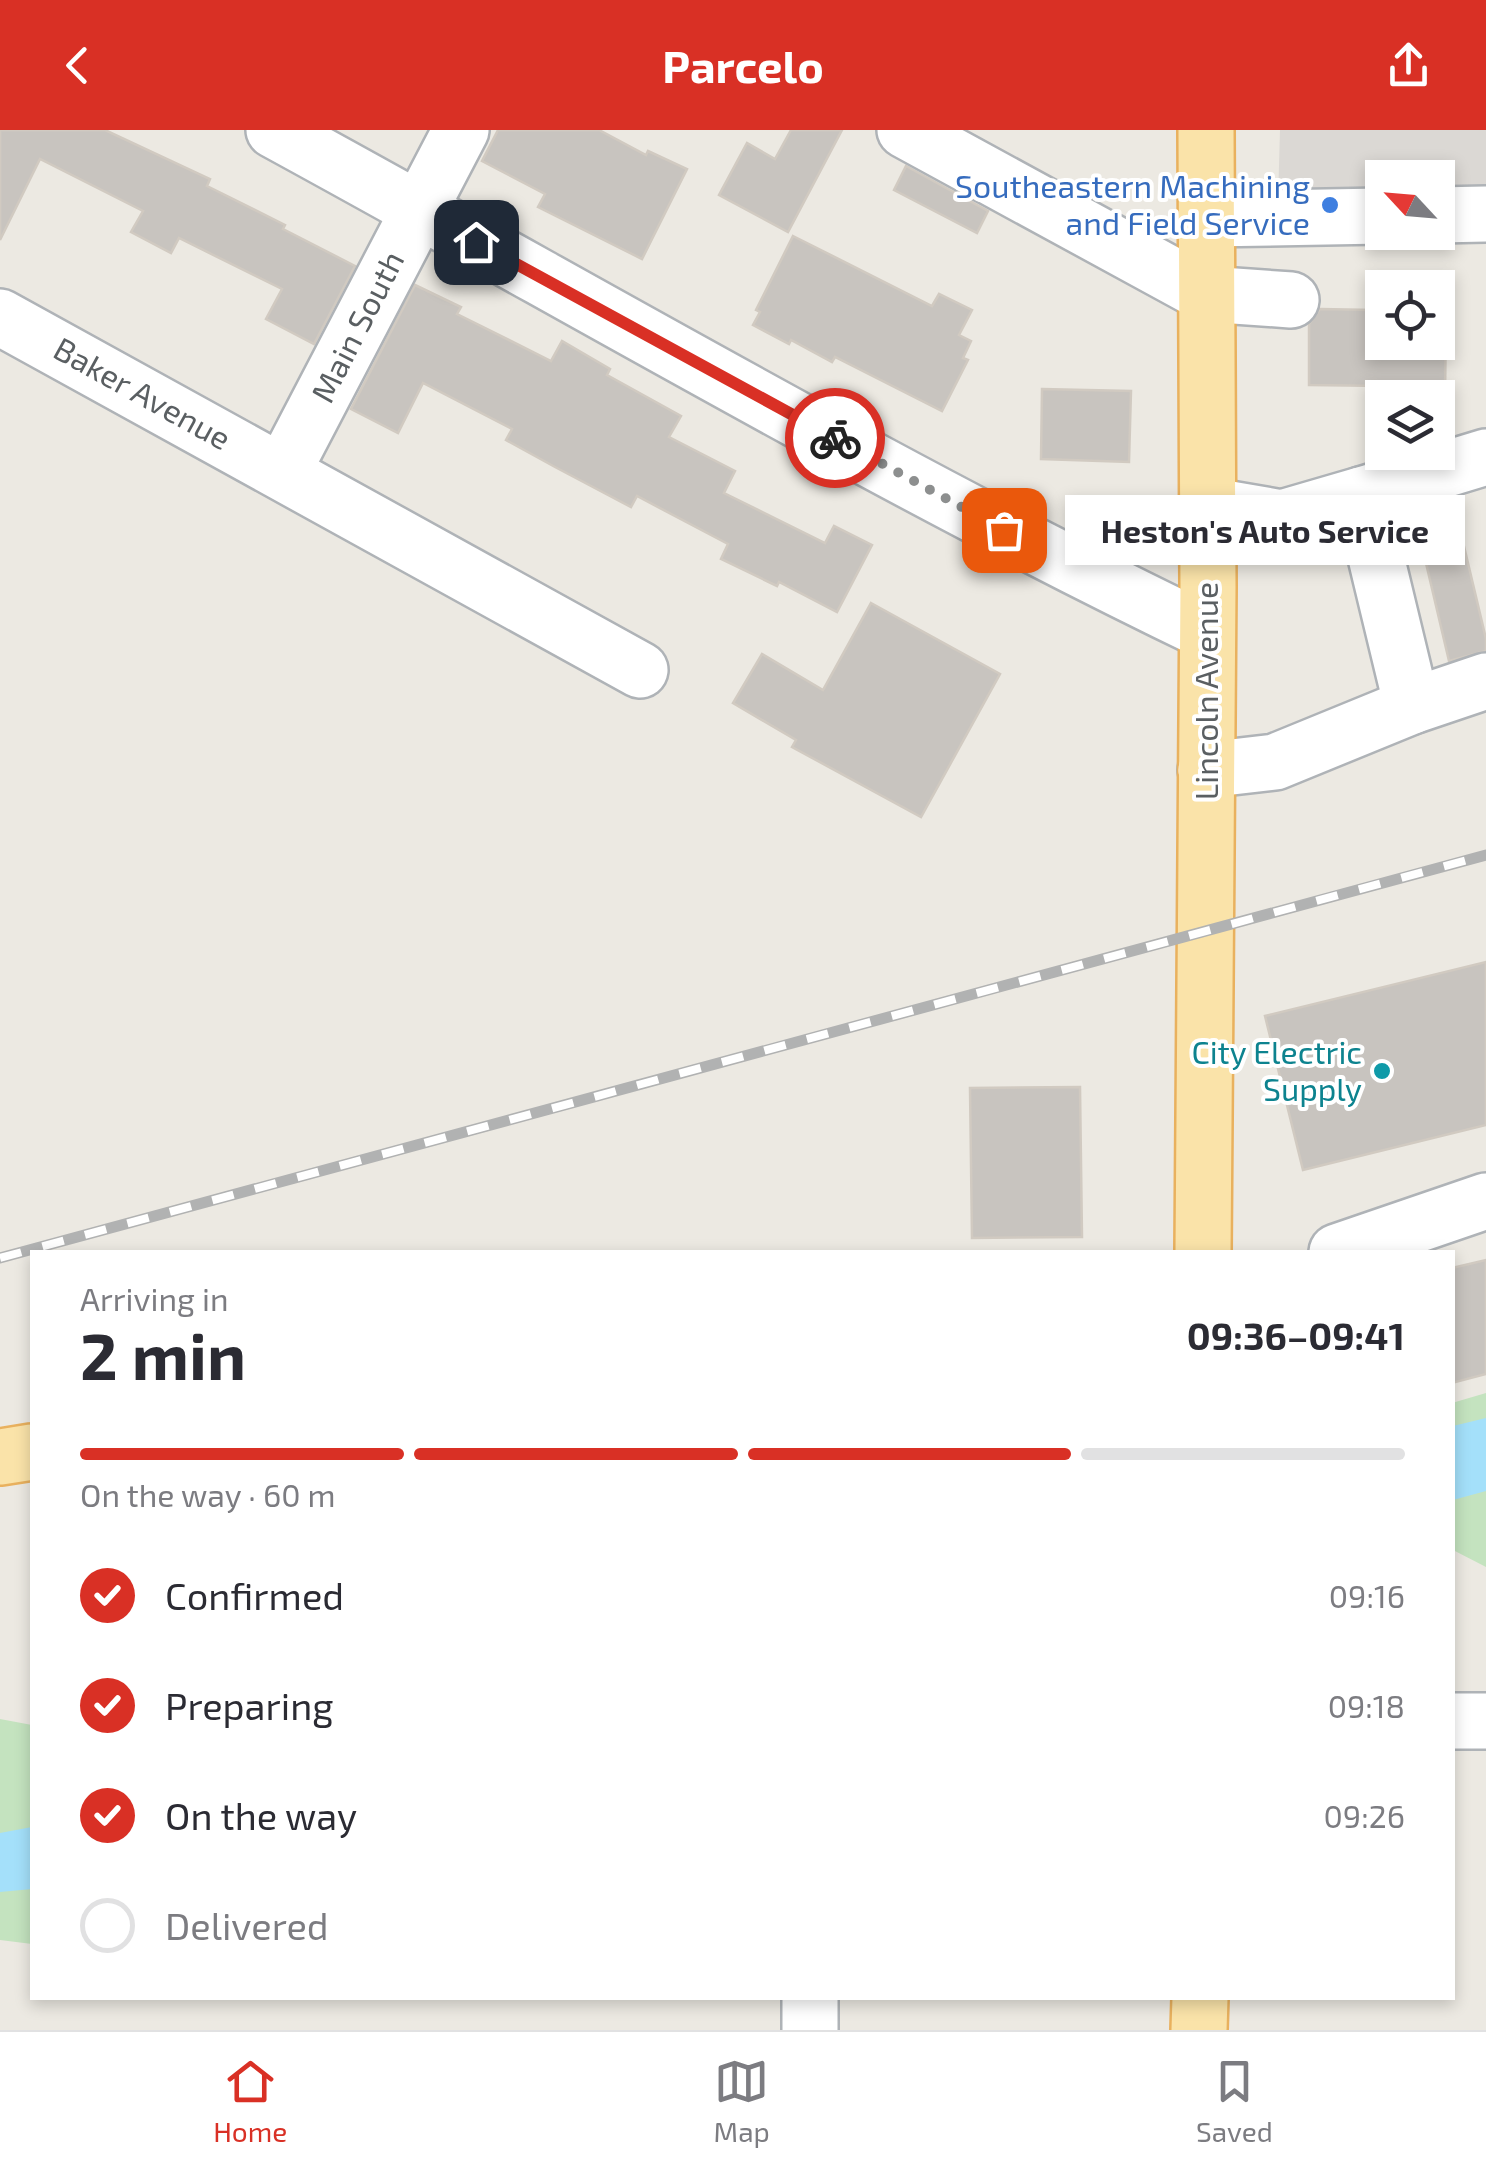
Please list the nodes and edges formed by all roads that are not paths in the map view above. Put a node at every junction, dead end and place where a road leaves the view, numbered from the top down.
1 (274, 130) edge
2 (461, 130) edge
3 (905, 130) edge
4 (1206, 130) edge
5 (418, 209) junction
6 (1486, 214) edge
7 (1455, 215) edge
8 (1365, 216) edge
9 (1206, 219) junction
10 (1206, 294) junction
11 (1291, 300) dead end
12 (0, 317) edge
13 (1486, 457) edge
14 (283, 471) junction
15 (1361, 495) junction
16 (1208, 505) junction
17 (1208, 632) junction
18 (640, 670) dead end
19 (1486, 681) edge
20 (1412, 706) junction
21 (1206, 770) junction
22 (1486, 1201) edge
23 (1203, 1250) edge
24 (1342, 1250) edge
25 (30, 1452) edge
26 (0, 1457) edge
27 (1455, 1721) edge
28 (1486, 1721) edge
29 (810, 2000) edge
30 (1200, 2000) edge
31 (810, 2030) edge
32 (1200, 2030) edge

1 - 5 street
2 - 5 street, Main South
3 - 10 street
4 - 9 main road, Lincoln Avenue
5 - 14 street, Main South
5 - 17 street
6 - 7 street
8 - 9 street
9 - 10 main road, Lincoln Avenue
10 - 11 street
10 - 16 main road, Lincoln Avenue
12 - 14 street, Baker Avenue
13 - 15 street
14 - 18 street, Baker Avenue
15 - 16 street
15 - 20 street
16 - 17 main road, Lincoln Avenue
17 - 21 main road, Lincoln Avenue
19 - 20 street
20 - 21 street
21 - 23 main road, Lincoln Avenue
22 - 24 street
25 - 26 main road
27 - 28 street
29 - 31 street
30 - 32 main road

